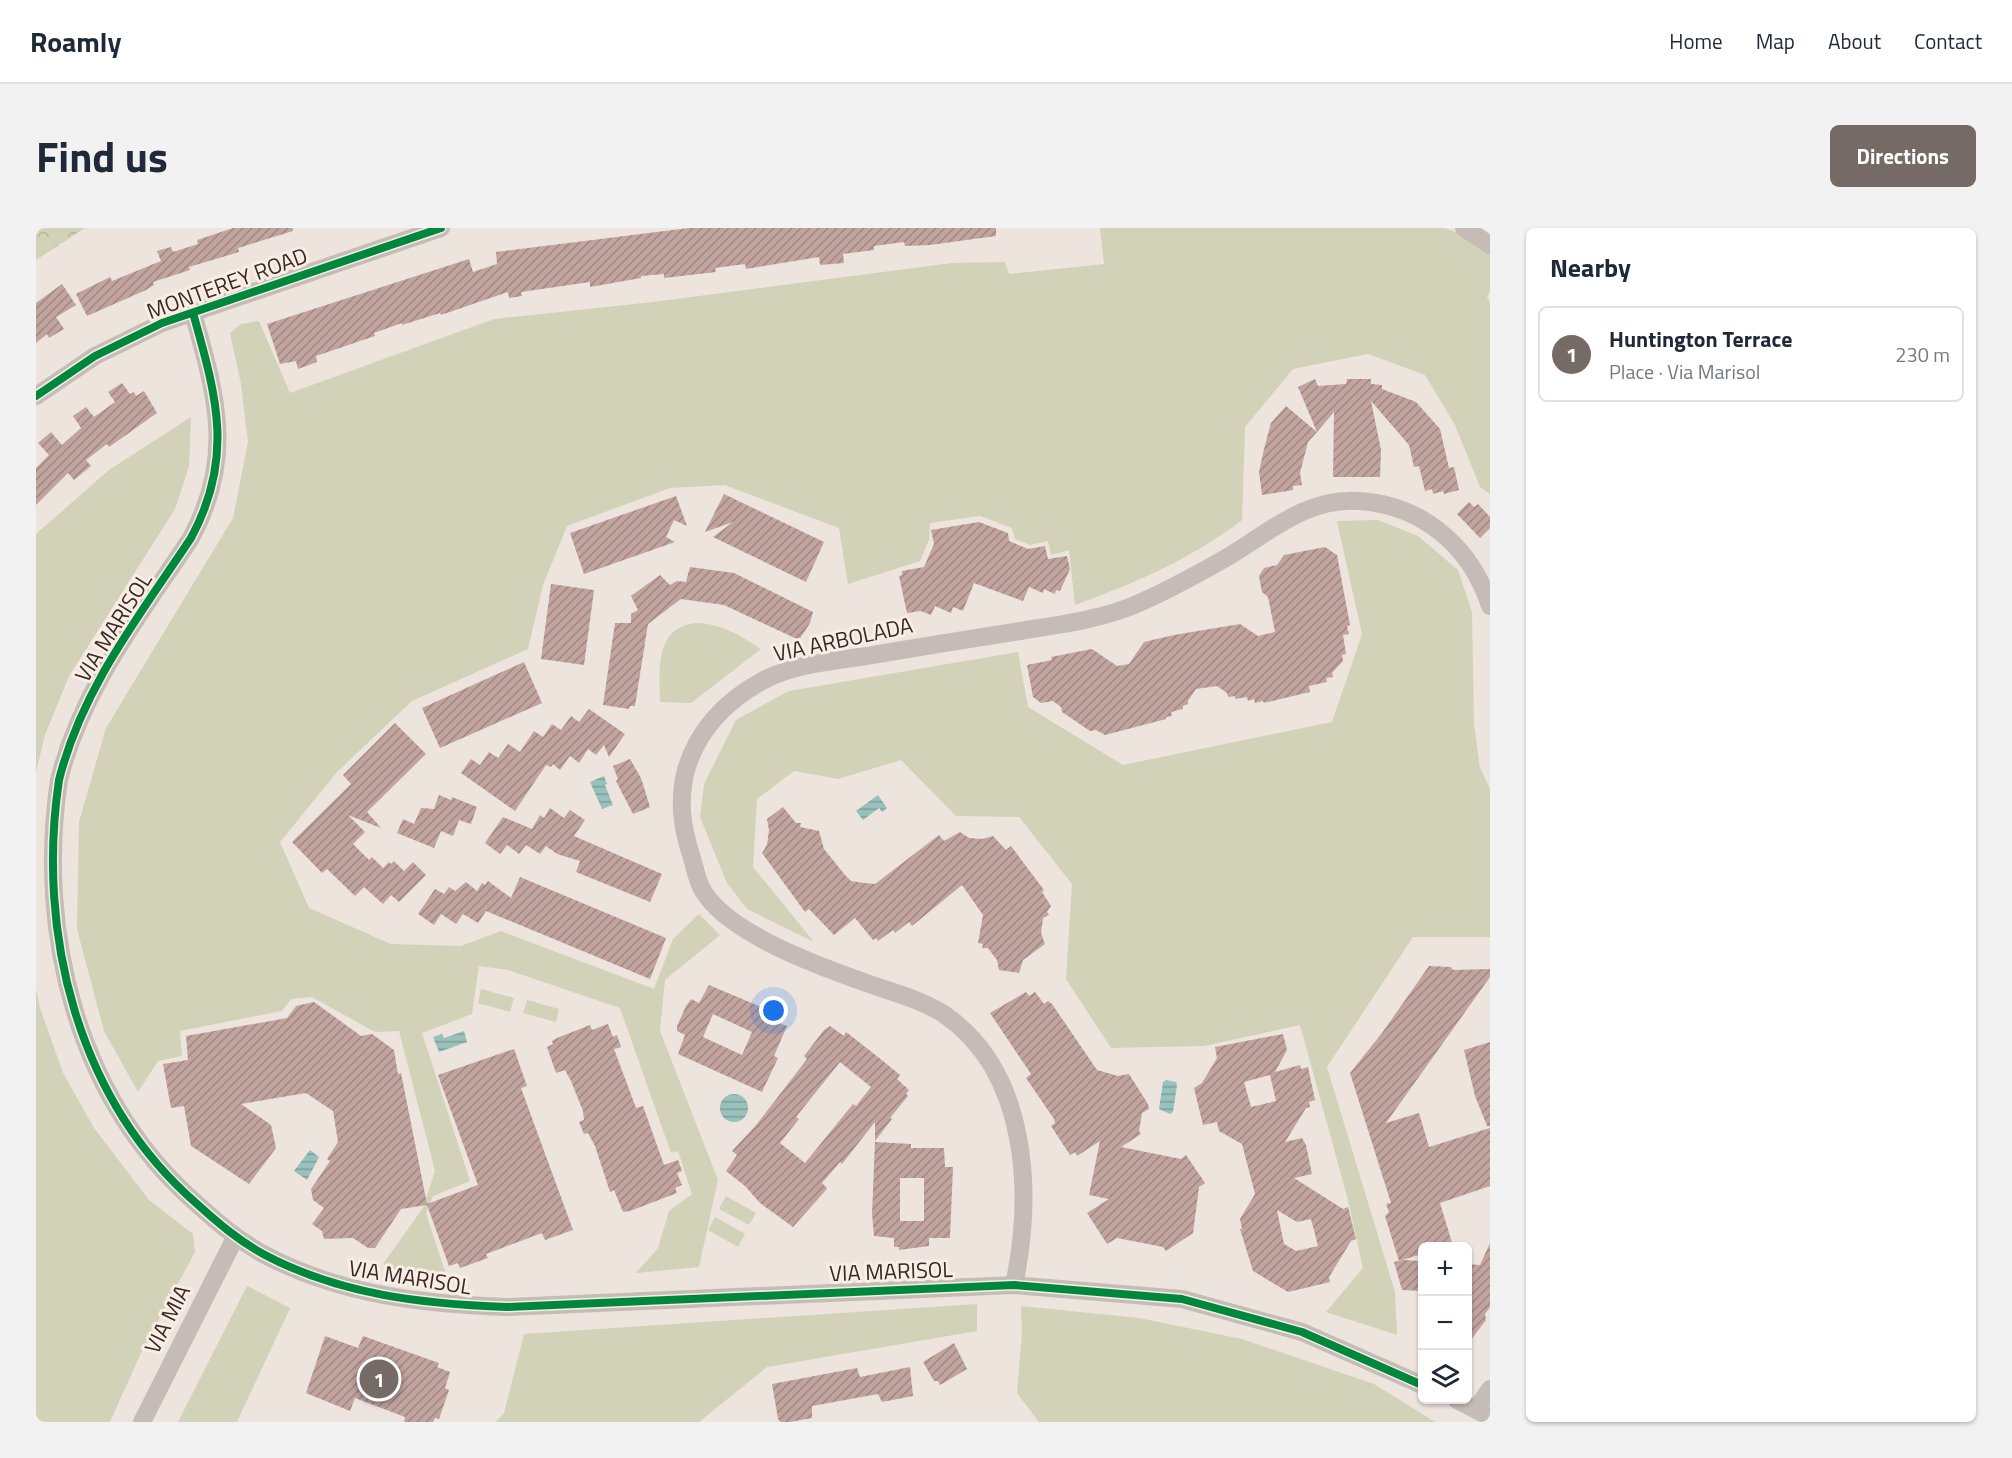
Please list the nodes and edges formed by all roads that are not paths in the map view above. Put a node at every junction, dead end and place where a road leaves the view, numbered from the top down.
1 (441, 228) edge
2 (1464, 228) edge
3 (1490, 245) edge
4 (193, 313) junction
5 (36, 396) edge
6 (1490, 606) edge
7 (236, 1238) junction
8 (1014, 1285) junction
9 (1418, 1383) edge
10 (1490, 1389) edge
11 (1465, 1404) edge
12 (1484, 1413) edge
13 (142, 1422) edge

1 - 4 street, MONTEREY ROAD
2 - 3 street
4 - 5 street, MONTEREY ROAD
4 - 7 street, VIA MARISOL
6 - 8 street, VIA ARBOLADA
7 - 8 street, VIA MARISOL
7 - 13 street, VIA MIA
8 - 9 street, VIA MARISOL
10 - 12 street
11 - 12 street

